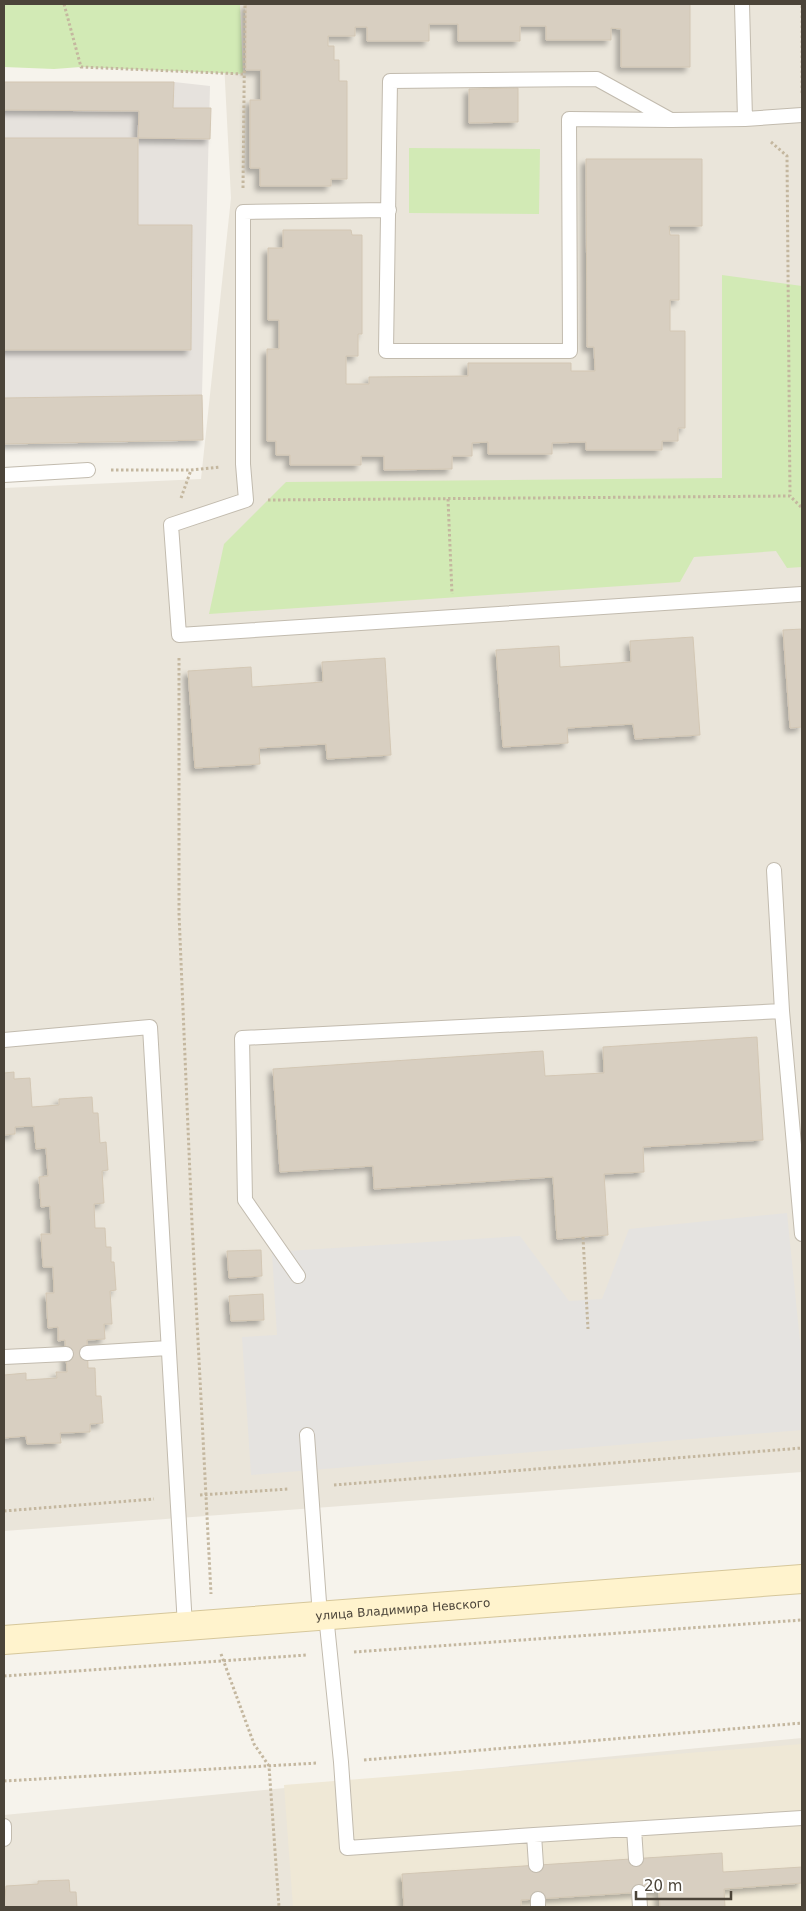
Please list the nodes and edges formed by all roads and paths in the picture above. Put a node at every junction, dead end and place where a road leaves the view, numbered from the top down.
1 (64, 4) edge
2 (246, 4) edge
3 (742, 4) edge
4 (802, 4) edge
5 (243, 74) junction
6 (802, 115) edge
7 (745, 119) junction
8 (671, 120) junction
9 (389, 210) junction
10 (243, 212) junction
11 (243, 464) junction
12 (88, 470) joint
13 (4, 475) edge
14 (790, 496) junction
15 (246, 500) junction
16 (448, 500) junction
17 (802, 508) edge
18 (802, 594) edge
19 (453, 617) junction
20 (179, 635) junction
21 (774, 870) dead end
22 (782, 1011) junction
23 (4, 1040) edge
24 (802, 1234) edge
25 (583, 1237) dead end
26 (298, 1276) dead end
27 (588, 1329) dead end
28 (168, 1348) junction
29 (87, 1352) dead end
30 (66, 1354) dead end
31 (4, 1357) edge
32 (307, 1435) dead end
33 (802, 1448) edge
34 (311, 1487) junction
35 (206, 1495) junction
36 (176, 1498) junction
37 (4, 1511) edge
38 (802, 1579) edge
39 (323, 1615) junction
40 (802, 1620) edge
41 (213, 1624) junction
42 (185, 1626) junction
43 (4, 1640) edge
44 (330, 1654) junction
45 (223, 1660) junction
46 (4, 1676) edge
47 (802, 1724) edge
48 (341, 1762) junction
49 (269, 1766) junction
50 (4, 1781) edge
51 (802, 1818) edge
52 (4, 1826) edge
53 (634, 1829) junction
54 (534, 1835) junction
55 (4, 1839) edge
56 (636, 1859) dead end
57 (536, 1865) dead end
58 (639, 1892) dead end
59 (278, 1907) edge
60 (640, 1907) edge

1 - 5 path
2 - 5 path
3 - 7 lane
4 - 6 path
5 - 10 path
6 - 7 lane
7 - 8 lane
7 - 14 path
8 - 9 lane
8 - 9 lane
9 - 10 lane
10 - 11 lane
11 - 12 path
11 - 15 lane
12 - 13 lane
14 - 16 path
14 - 17 path
15 - 16 path
15 - 20 lane
16 - 19 path
18 - 19 lane
19 - 20 lane
20 - 35 path
21 - 22 lane
22 - 24 lane
22 - 26 lane
23 - 28 lane
25 - 27 path
28 - 29 lane
28 - 36 lane
30 - 31 lane
32 - 34 lane
33 - 34 path
34 - 35 path
34 - 39 lane
35 - 36 path
35 - 41 path
36 - 37 path
36 - 42 lane
38 - 39 street, улица Владимира Невского
39 - 41 street, улица Владимира Невского
39 - 44 lane
40 - 44 path
41 - 42 street, улица Владимира Невского
41 - 45 path
42 - 43 street, улица Владимира Невского
44 - 45 path
44 - 48 lane
45 - 46 path
45 - 49 path
47 - 48 path
48 - 49 path
48 - 54 lane
49 - 50 path
49 - 59 path
51 - 53 lane
52 - 55 lane
53 - 54 lane
53 - 56 lane
54 - 57 lane
58 - 60 lane

